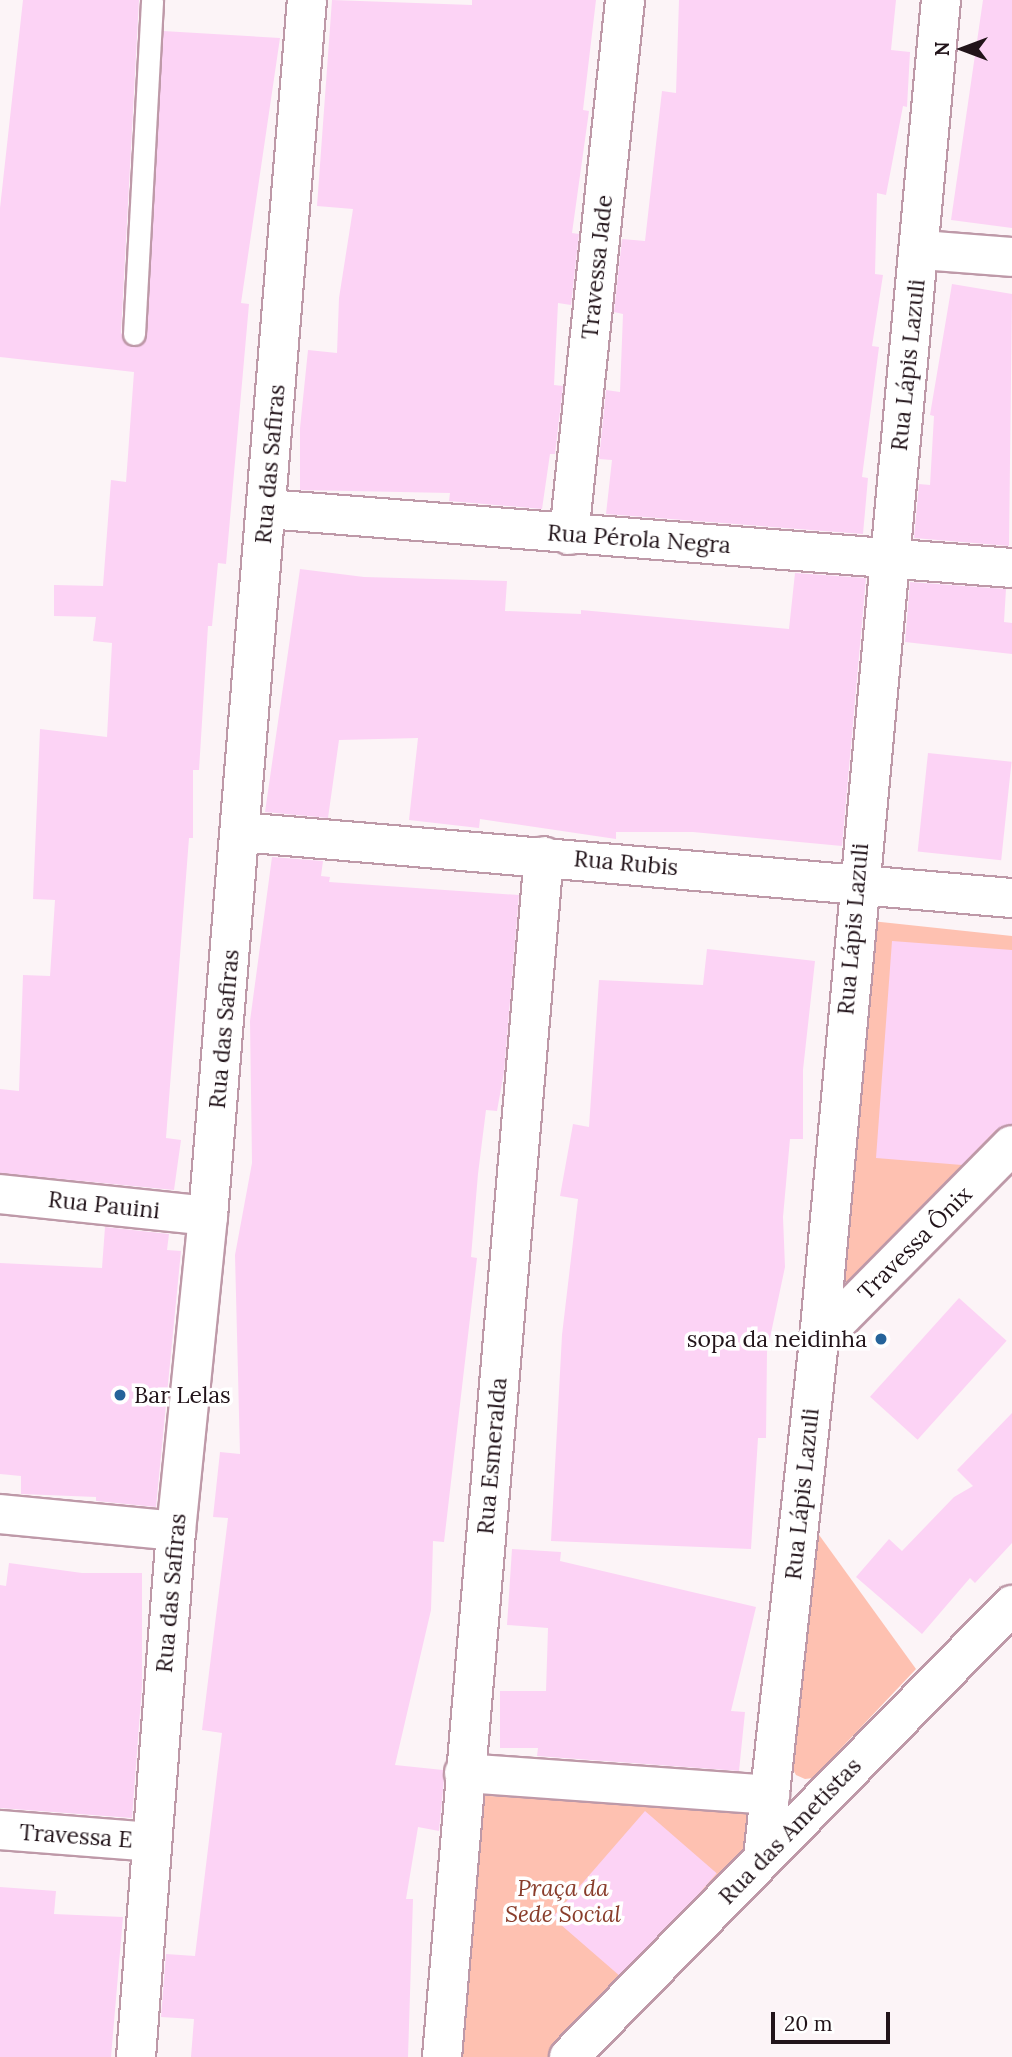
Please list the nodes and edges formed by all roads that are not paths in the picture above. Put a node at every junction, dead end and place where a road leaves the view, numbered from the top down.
1 (152, 0) edge
2 (307, 0) edge
3 (625, 0) edge
4 (941, 0) edge
5 (921, 250) junction
6 (1012, 257) edge
7 (134, 334) dead end
8 (267, 509) junction
9 (569, 535) junction
10 (887, 557) junction
11 (1012, 568) edge
12 (240, 832) junction
13 (544, 856) junction
14 (857, 886) junction
15 (1012, 898) edge
16 (1012, 1145) edge
17 (0, 1194) edge
18 (208, 1216) junction
19 (818, 1340) junction
20 (0, 1514) edge
21 (176, 1531) junction
22 (1012, 1605) edge
23 (464, 1773) junction
24 (770, 1795) junction
25 (0, 1830) edge
26 (152, 1842) junction
27 (763, 1858) junction
28 (136, 2057) edge
29 (442, 2057) edge
30 (569, 2057) edge

1 - 7 lane
2 - 8 street, Rua das Safiras
3 - 9 street, Travessa Jade
4 - 5 street, Rua Lápis Lazuli
5 - 6 street
5 - 10 street, Rua Lápis Lazuli
8 - 9 street, Rua Pérola Negra
8 - 12 street, Rua das Safiras
9 - 10 street, Rua Pérola Negra
10 - 11 street, Rua Pérola Negra
10 - 14 street, Rua Lápis Lazuli
12 - 13 street, Rua Rubis
12 - 18 street, Rua das Safiras
13 - 14 street, Rua Rubis
13 - 23 street, Rua Esmeralda
14 - 15 street, Rua Rubis
14 - 19 street, Rua Lápis Lazuli
16 - 19 street, Travessa Ônix
17 - 18 street, Rua Pauini
18 - 21 street, Rua das Safiras
19 - 24 street, Rua Lápis Lazuli
20 - 21 street
21 - 26 street, Rua das Safiras
22 - 27 street, Rua das Ametistas
23 - 24 street
23 - 29 street, Rua Esmeralda
24 - 27 street, Rua Lápis Lazuli
25 - 26 street, Travessa E
26 - 28 street, Rua das Safiras
27 - 30 street, Rua das Ametistas

